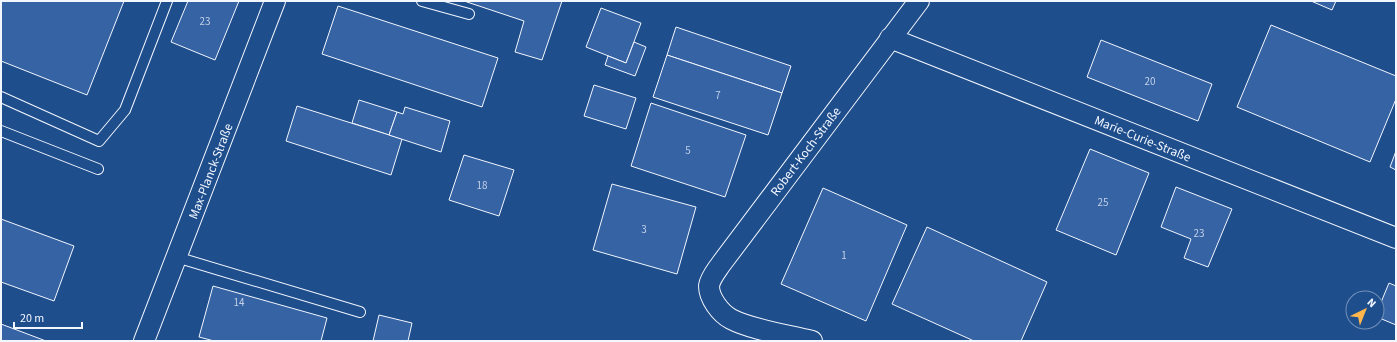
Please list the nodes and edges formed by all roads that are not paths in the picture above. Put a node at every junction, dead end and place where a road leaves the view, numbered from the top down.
1 (167, 1) edge
2 (275, 1) edge
3 (422, 1) edge
4 (919, 1) edge
5 (469, 14) dead end
6 (890, 38) junction
7 (1, 97) edge
8 (1, 131) edge
9 (98, 169) dead end
10 (1396, 238) edge
11 (176, 257) junction
12 (360, 312) dead end
13 (144, 341) edge
14 (812, 341) edge

1 - 7 lane
2 - 11 street, Max-Planck-Straße
3 - 5 lane
4 - 6 street, Robert-Koch-Straße
6 - 10 street, Marie-Curie-Straße
6 - 14 street, Robert-Koch-Straße
8 - 9 lane
11 - 12 lane
11 - 13 street, Max-Planck-Straße

